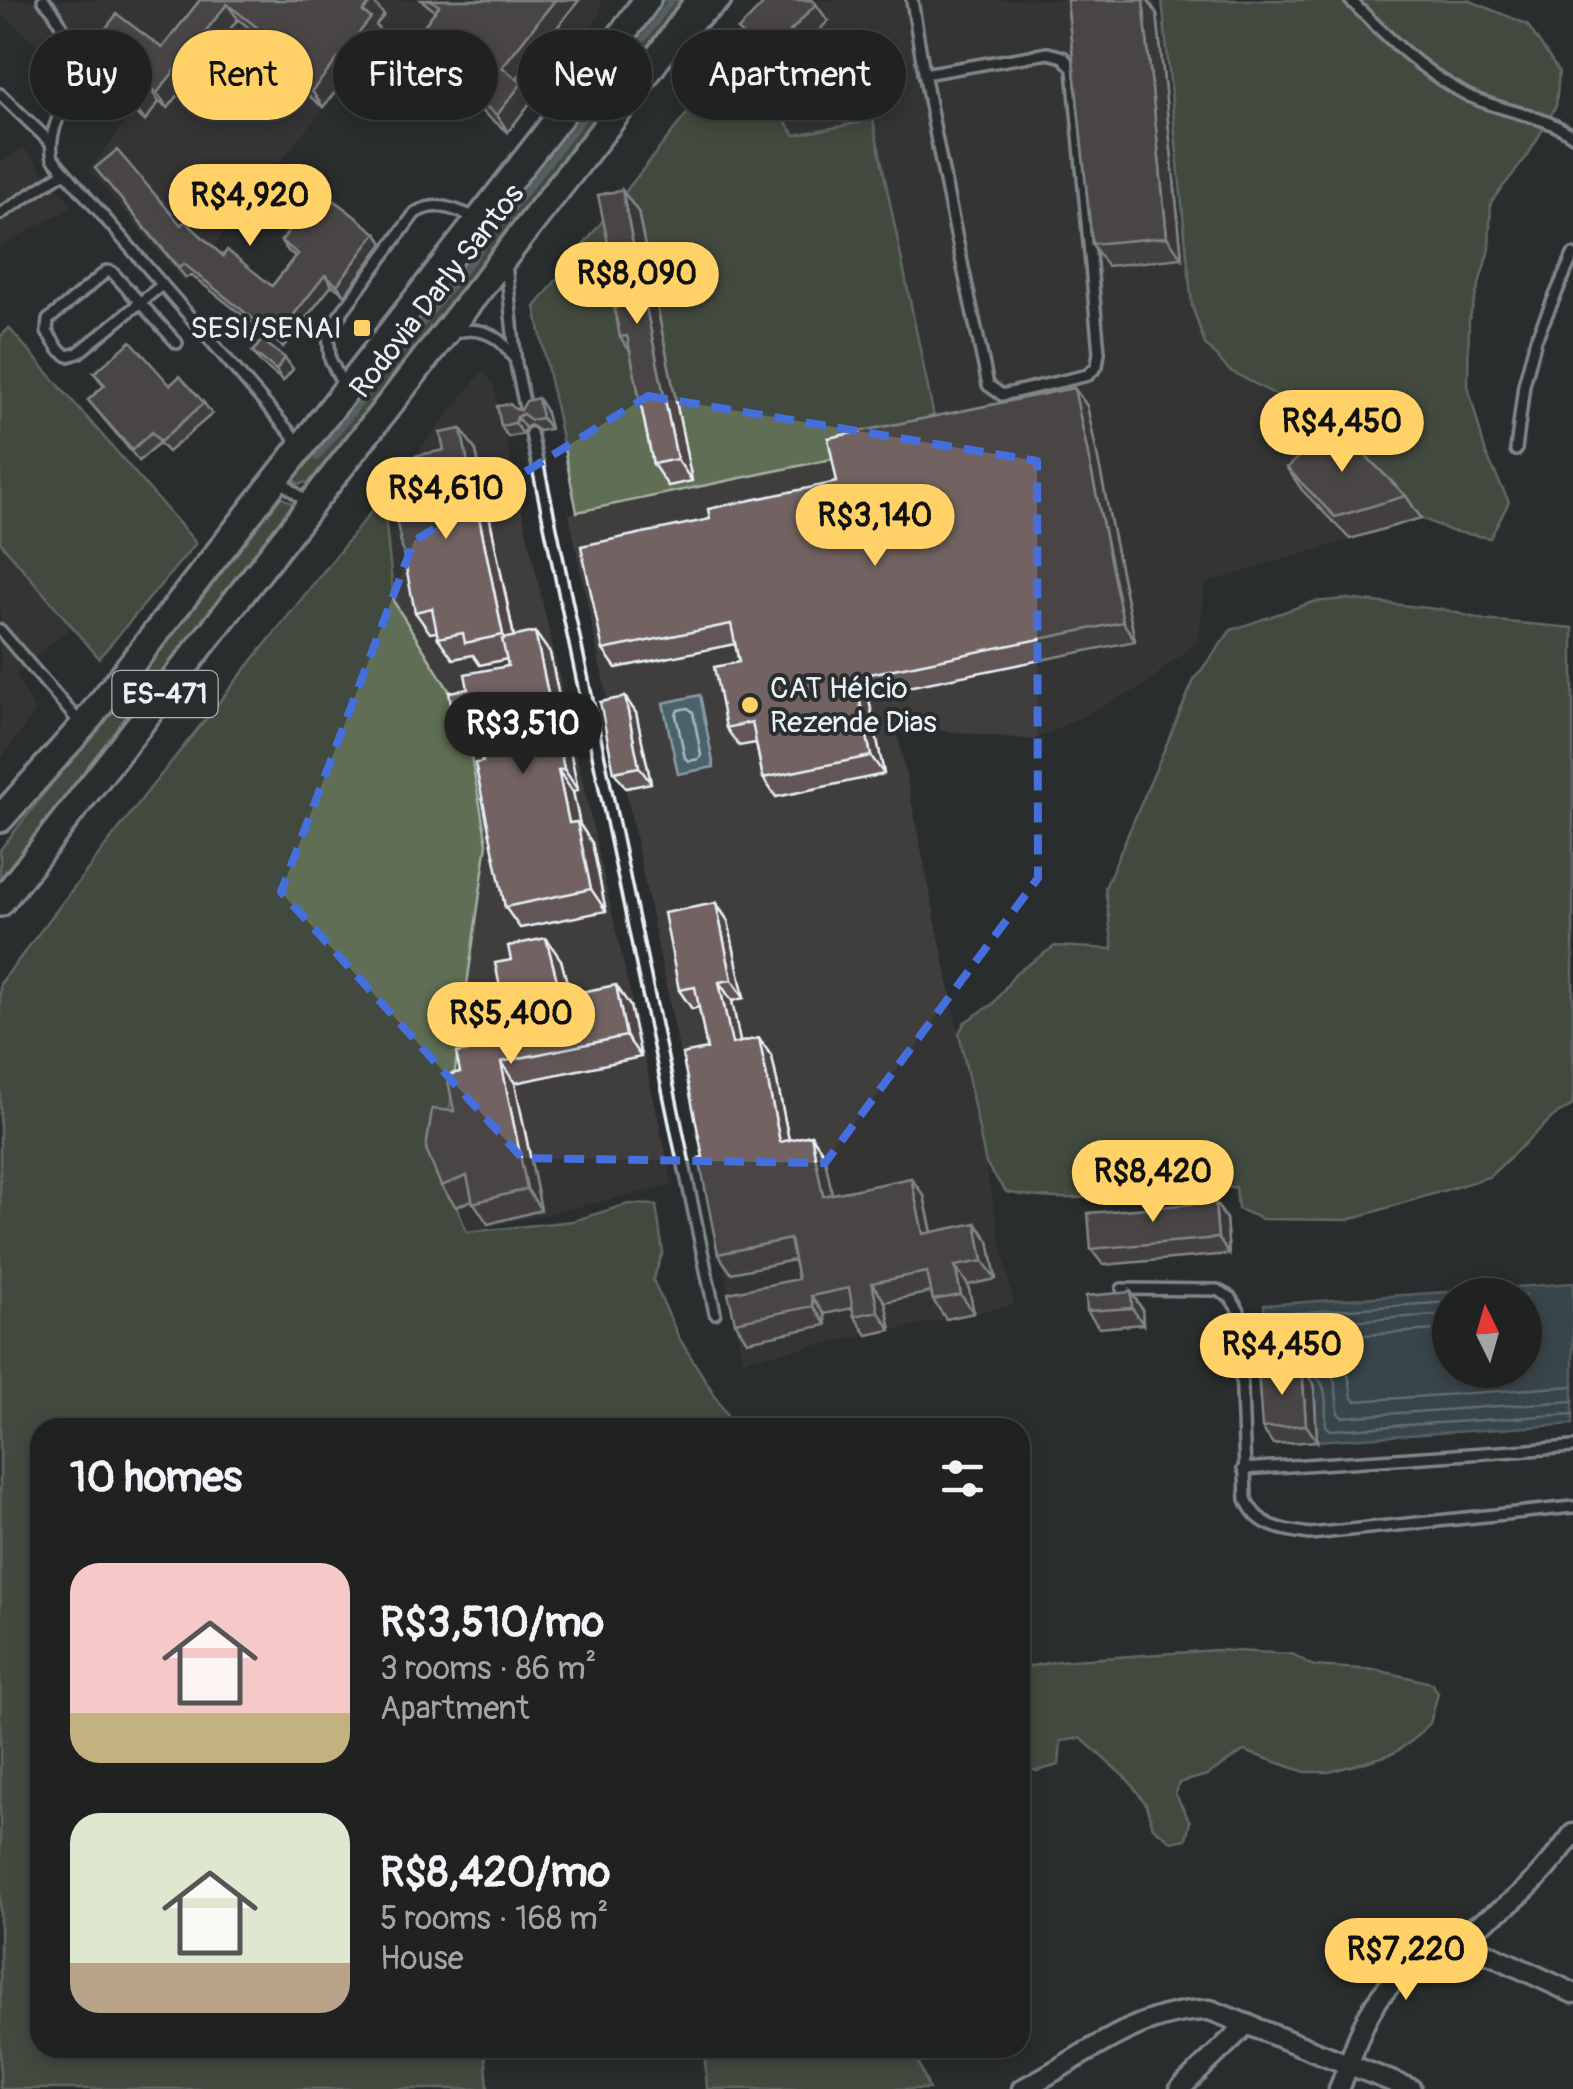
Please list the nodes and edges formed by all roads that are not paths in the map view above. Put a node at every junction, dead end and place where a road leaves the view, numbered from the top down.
1 (43, 0) edge
2 (647, 0) edge
3 (699, 0) edge
4 (720, 0) edge
5 (912, 0) edge
6 (1350, 0) edge
7 (671, 40) junction
8 (924, 74) junction
9 (0, 94) edge
10 (1573, 136) edge
11 (50, 142) junction
12 (62, 169) junction
13 (0, 214) edge
14 (478, 219) junction
15 (1573, 255) edge
16 (506, 256) junction
17 (162, 285) junction
18 (141, 302) junction
19 (439, 342) junction
20 (176, 343) dead end
21 (516, 364) junction
22 (345, 389) junction
23 (526, 413) edge
24 (531, 432) edge
25 (301, 446) junction
26 (1516, 450) dead end
27 (276, 478) junction
28 (310, 505) junction
29 (0, 630) edge
30 (82, 726) junction
31 (0, 819) edge
32 (0, 903) edge
33 (1122, 1289) edge
34 (715, 1313) dead end
35 (1573, 1447) edge
36 (1244, 1469) junction
37 (1573, 1507) edge
38 (1573, 1834) edge
39 (1455, 1938) junction
40 (1573, 1993) edge
41 (1248, 2024) junction
42 (1350, 2063) junction
43 (1022, 2089) edge
44 (1180, 2089) edge
45 (1339, 2089) edge
46 (1412, 2089) edge

1 - 11 lane
2 - 14 main road, Rodovia Darly Santos / ES-471
3 - 7 main road, Rodovia Darly Santos / ES-471
4 - 7 street
5 - 8 lane
6 - 10 lane
7 - 16 main road, Rodovia Darly Santos / ES-471
8 - 8 lane
9 - 11 lane
11 - 12 lane
12 - 13 lane
12 - 17 lane
14 - 22 main road, Rodovia Darly Santos / ES-471
14 - 22 lane
15 - 26 lane
16 - 19 main road, Rodovia Darly Santos / ES-471
16 - 21 lane
17 - 18 lane
17 - 25 lane
18 - 18 lane
18 - 20 lane
19 - 21 lane
19 - 28 main road, Rodovia Darly Santos / ES-471
21 - 23 lane
22 - 25 main road, Rodovia Darly Santos / ES-471
24 - 34 lane
25 - 27 main road, Rodovia Darly Santos / ES-471
27 - 28 lane
27 - 30 main road, Rodovia Darly Santos / ES-471
28 - 32 main road, Rodovia Darly Santos / ES-471
29 - 30 lane
30 - 31 main road, Rodovia Darly Santos / ES-471
33 - 36 lane
35 - 36 lane
36 - 37 lane
38 - 39 street
39 - 40 street
39 - 42 street
41 - 42 street
41 - 43 street
41 - 44 street
42 - 45 street
42 - 46 street

